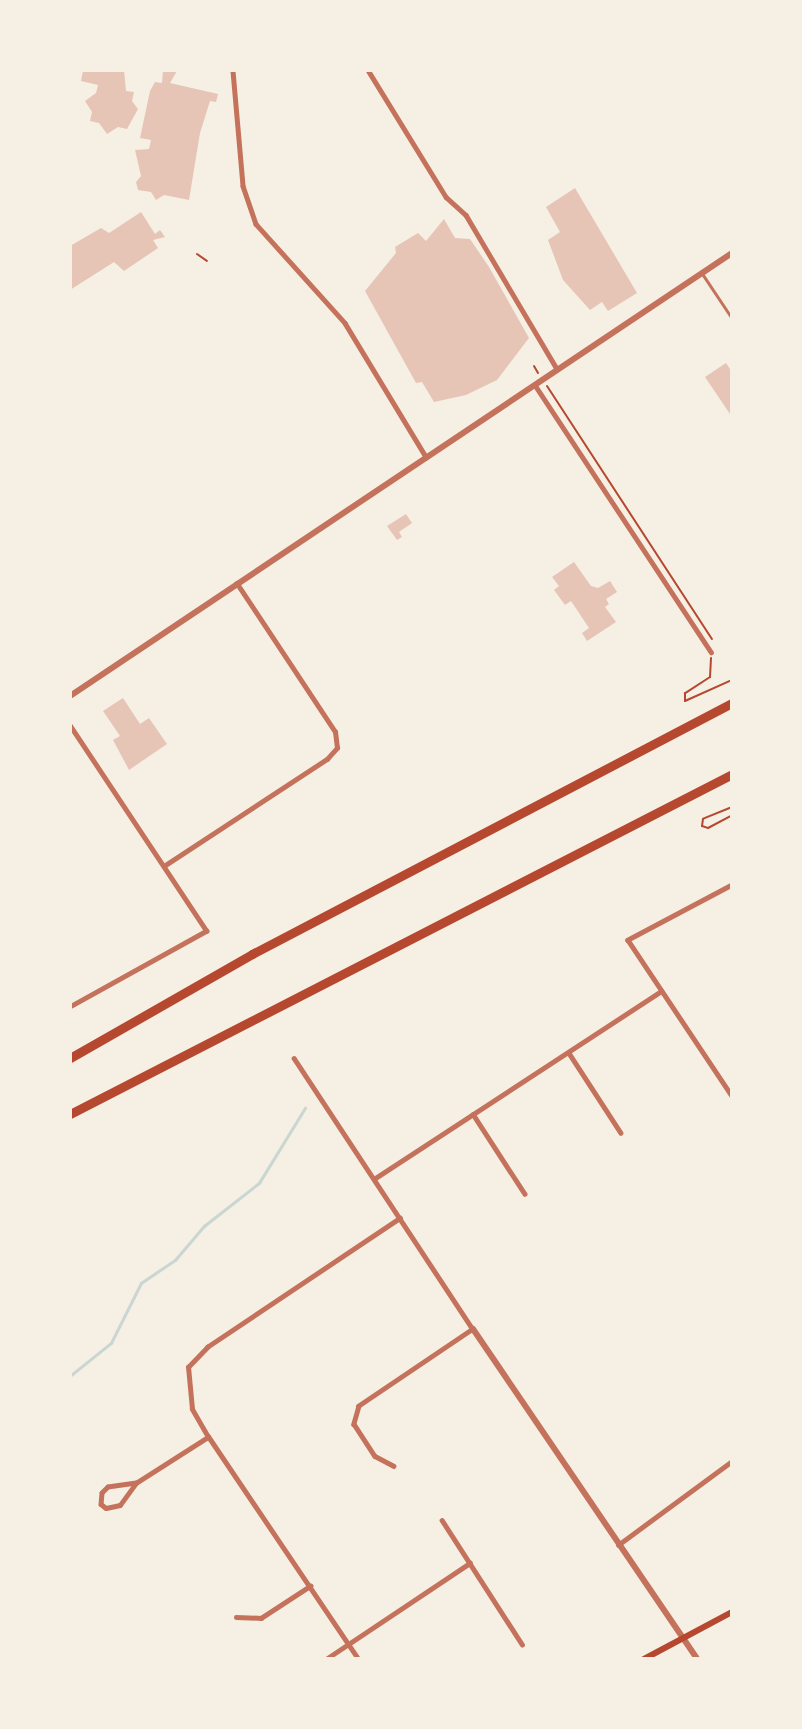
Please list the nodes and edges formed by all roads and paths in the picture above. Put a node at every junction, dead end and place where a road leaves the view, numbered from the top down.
1 (368, 70) edge
2 (233, 71) edge
3 (732, 253) edge
4 (197, 254) dead end
5 (207, 261) dead end
6 (702, 273) junction
7 (732, 318) edge
8 (534, 366) dead end
9 (557, 369) junction
10 (537, 371) dead end
11 (534, 384) junction
12 (549, 389) dead end
13 (426, 457) junction
14 (237, 584) junction
15 (712, 633) dead end
16 (711, 652) dead end
17 (711, 673) dead end
18 (732, 680) edge
19 (70, 696) edge
20 (732, 703) edge
21 (70, 724) edge
22 (732, 776) edge
23 (732, 807) edge
24 (732, 815) edge
25 (164, 866) junction
26 (732, 886) edge
27 (661, 991) junction
28 (70, 1007) edge
29 (569, 1053) junction
30 (70, 1058) edge
31 (294, 1058) dead end
32 (732, 1096) edge
33 (70, 1114) edge
34 (473, 1114) junction
35 (621, 1133) dead end
36 (374, 1179) junction
37 (526, 1194) dead end
38 (400, 1218) junction
39 (473, 1329) junction
40 (208, 1437) junction
41 (732, 1461) edge
42 (394, 1466) dead end
43 (136, 1483) junction
44 (442, 1520) dead end
45 (618, 1545) junction
46 (470, 1563) junction
47 (310, 1586) junction
48 (732, 1612) edge
49 (236, 1617) dead end
50 (682, 1638) junction
51 (348, 1644) junction
52 (522, 1644) dead end
53 (326, 1659) edge
54 (358, 1659) edge
55 (644, 1659) edge
56 (697, 1659) edge

1 - 9 street
2 - 13 street
3 - 6 street
4 - 5 path
6 - 7 lane
6 - 9 street
8 - 10 path
9 - 11 street
11 - 13 street
11 - 16 street
12 - 15 path
13 - 14 street
14 - 19 street
14 - 25 street
17 - 18 path
20 - 30 highway
21 - 25 street
22 - 33 highway
23 - 24 path
25 - 28 street
26 - 27 street
27 - 29 street
27 - 32 street
29 - 34 street
29 - 35 street
31 - 36 street
34 - 36 street
34 - 37 street
36 - 38 street
38 - 39 street
38 - 40 street
39 - 42 street
39 - 45 street
40 - 43 street
40 - 47 street
41 - 45 street
43 - 43 street
44 - 46 street
45 - 50 street
46 - 51 street
46 - 52 street
47 - 49 street
47 - 51 street
48 - 50 main road
50 - 55 main road
50 - 56 street
51 - 53 street
51 - 54 street

